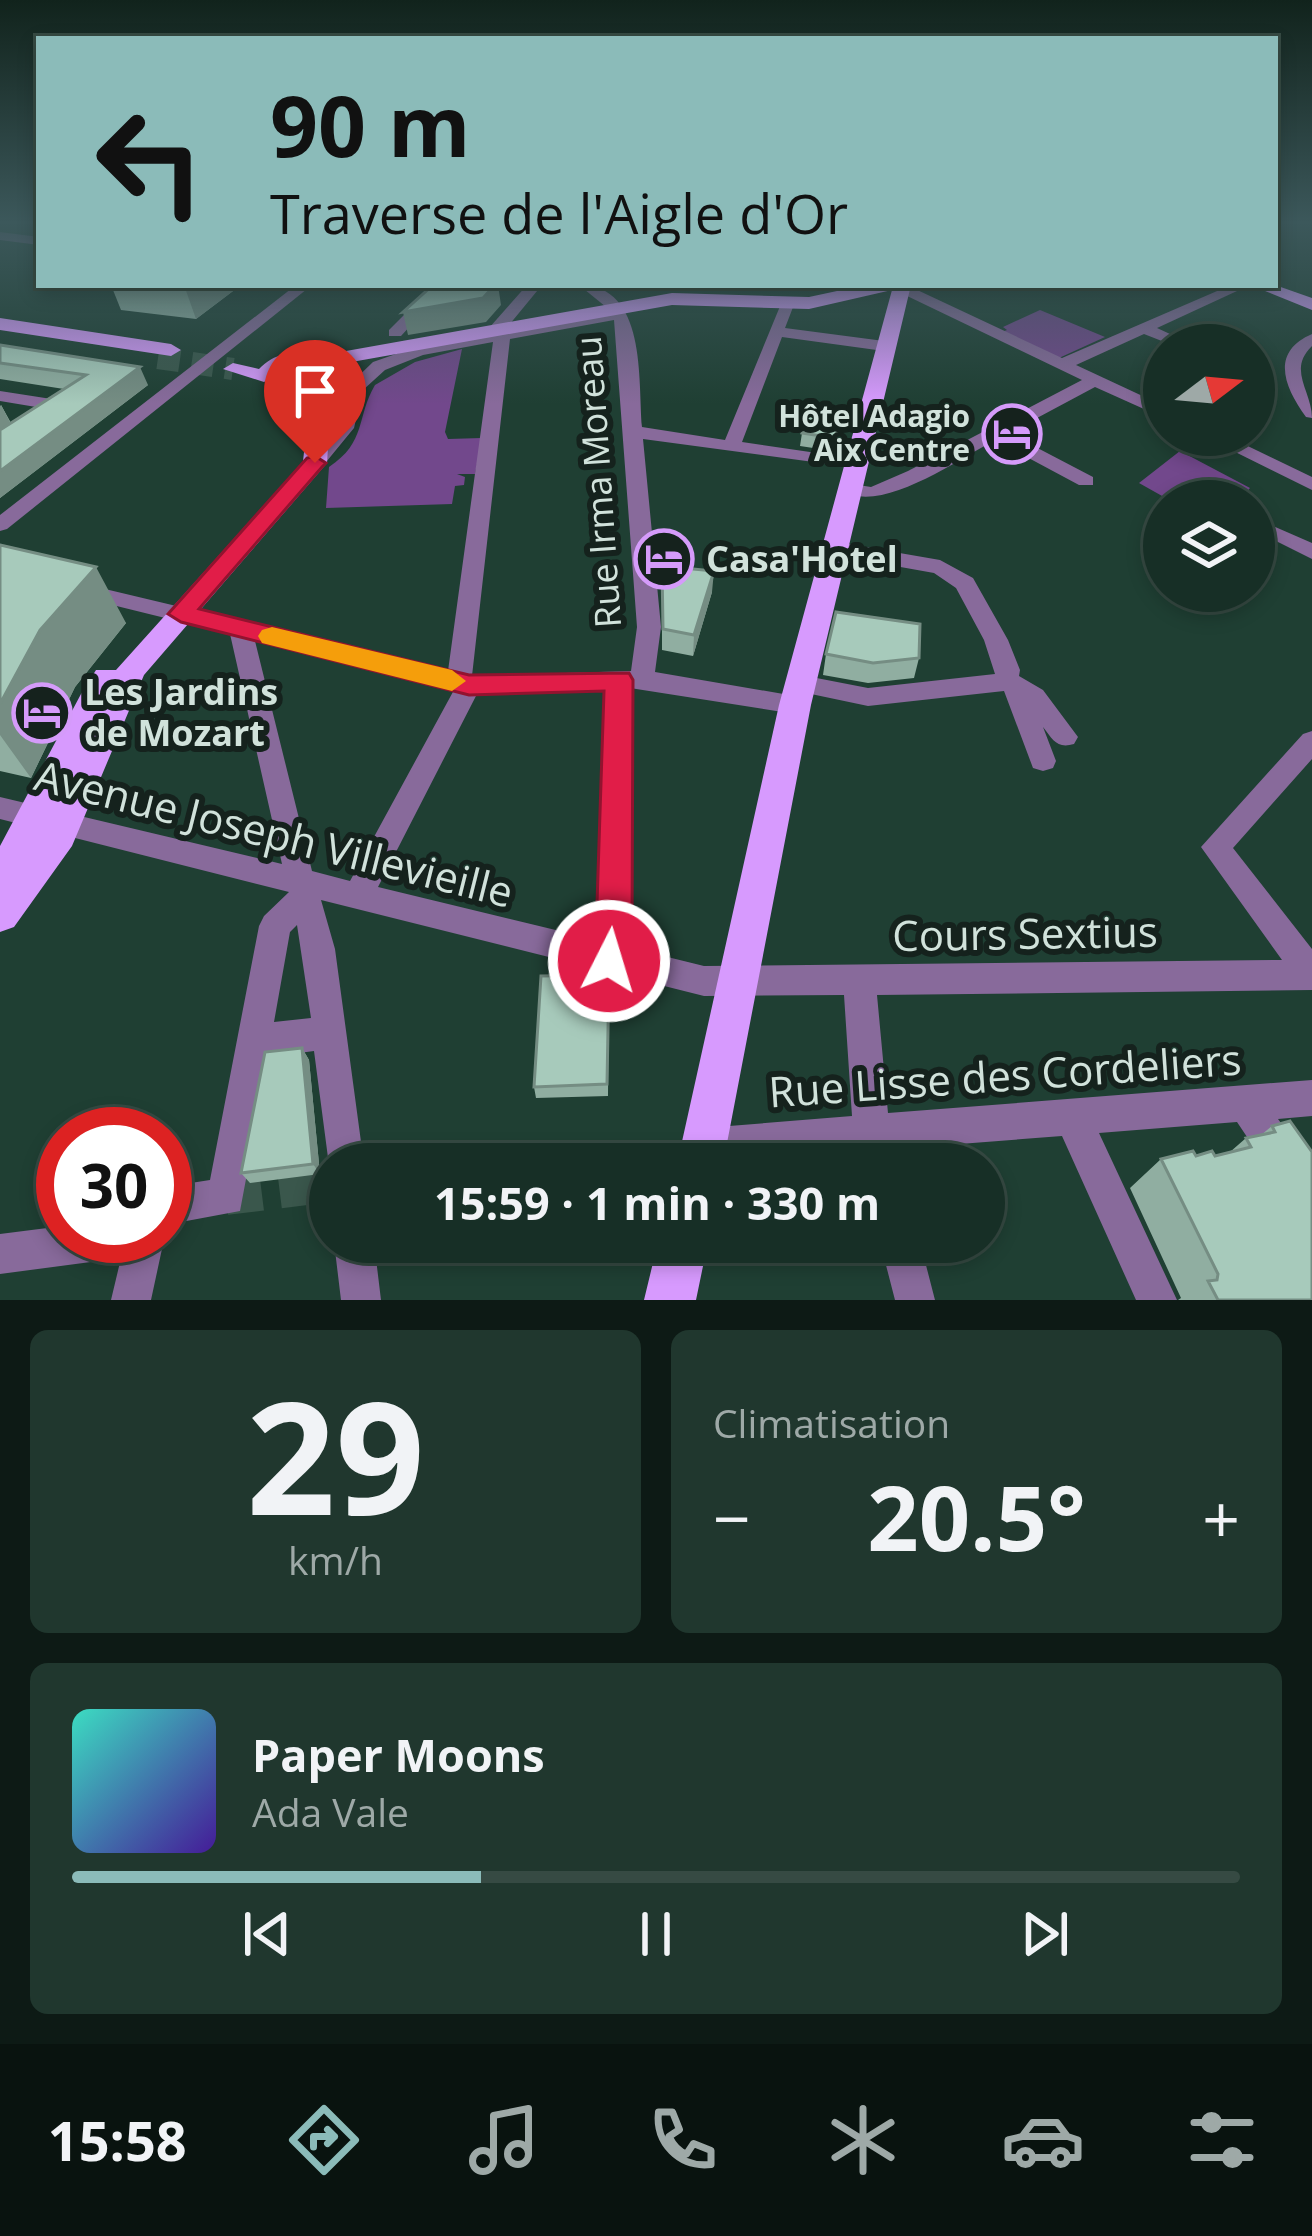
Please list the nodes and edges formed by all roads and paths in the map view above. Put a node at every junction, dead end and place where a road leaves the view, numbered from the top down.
1 (301, 288) edge
2 (430, 288) edge
3 (532, 288) edge
4 (590, 288) edge
5 (1236, 288) edge
6 (1267, 288) edge
7 (894, 291) edge
8 (433, 294) edge
9 (481, 294) edge
10 (501, 296) dead end
11 (522, 299) junction
12 (788, 302) junction
13 (1312, 304) edge
14 (619, 311) junction
15 (0, 324) edge
16 (1154, 324) edge
17 (1143, 329) edge
18 (777, 332) junction
19 (395, 333) dead end
20 (498, 334) junction
21 (0, 336) edge
22 (1312, 339) edge
23 (884, 344) junction
24 (288, 358) junction
25 (335, 359) junction
26 (1063, 364) junction
27 (263, 376) junction
28 (1095, 380) junction
29 (330, 384) junction
30 (284, 392) junction
31 (0, 396) edge
32 (1143, 403) edge
33 (1312, 413) edge
34 (636, 432) junction
35 (994, 432) junction
36 (0, 446) edge
37 (731, 447) junction
38 (1254, 456) edge
39 (315, 463) junction
40 (855, 478) junction
41 (1086, 481) dead end
42 (1312, 484) edge
43 (0, 525) edge
44 (1275, 533) edge
45 (836, 549) junction
46 (1312, 552) edge
47 (66, 587) edge
48 (172, 611) junction
49 (240, 628) junction
50 (630, 680) junction
51 (1010, 683) junction
52 (464, 684) junction
53 (798, 695) junction
54 (1065, 737) dead end
55 (1312, 741) edge
56 (1043, 761) dead end
57 (0, 808) edge
58 (52, 822) junction
59 (298, 868) dead end
60 (0, 874) edge
61 (357, 898) junction
62 (0, 915) edge
63 (609, 961) junction
64 (1312, 974) edge
65 (740, 978) junction
66 (859, 982) junction
67 (328, 1032) junction
68 (254, 1042) junction
69 (1312, 1098) edge
70 (1245, 1102) junction
71 (1072, 1116) junction
72 (883, 1140) edge
73 (342, 1143) edge
74 (705, 1143) edge
75 (847, 1143) edge
76 (1312, 1199) edge
77 (192, 1202) edge
78 (36, 1249) edge
79 (0, 1254) edge
80 (138, 1263) edge
81 (357, 1263) edge
82 (678, 1263) edge
83 (905, 1263) edge
84 (131, 1300) edge
85 (361, 1300) edge
86 (670, 1300) edge
87 (915, 1300) edge
88 (1157, 1300) edge

1 - 43 street
2 - 9 street
3 - 11 street
4 - 14 street, Rue Irma Moreau
5 - 16 street
6 - 13 main road
7 - 12 main road
7 - 23 main road
7 - 26 street
8 - 19 street
10 - 11 street
11 - 20 street
12 - 14 main road
12 - 18 street
14 - 20 main road
14 - 34 street, Rue Irma Moreau
15 - 21 main road
17 - 26 street
18 - 23 street
18 - 37 street
20 - 25 main road
20 - 39 street
20 - 52 street
22 - 33 street
23 - 40 main road
24 - 25 main road
24 - 27 main road
24 - 27 main road
25 - 29 main road
26 - 28 street
27 - 30 main road
28 - 32 street
28 - 35 street
29 - 30 main road
29 - 39 main road
30 - 48 main road
31 - 36 street
34 - 37 street
34 - 50 street, Rue Irma Moreau
35 - 40 street
35 - 41 street
37 - 40 street
38 - 42 street
39 - 48 main road
40 - 45 main road
44 - 46 street
45 - 51 street
45 - 53 main road
47 - 48 street
48 - 49 street
48 - 58 main road
49 - 52 street
49 - 59 street
50 - 52 street
50 - 53 street, Rue Irma Moreau
50 - 63 street
51 - 53 street, Rue Irma Moreau
51 - 54 street
51 - 56 street
52 - 61 street
53 - 65 main road
55 - 64 street
57 - 58 street, Avenue Joseph Villevieille
58 - 60 main road
58 - 61 street, Avenue Joseph Villevieille
58 - 62 main road
61 - 63 street, Avenue Joseph Villevieille
63 - 65 street, Avenue Joseph Villevieille
64 - 66 street, Cours Sextius
65 - 66 street, Cours Sextius
65 - 74 main road
66 - 72 street
67 - 68 street
67 - 68 street
67 - 73 street
68 - 77 street
69 - 70 street, Rue Lisse des Cordeliers
70 - 71 street, Rue Lisse des Cordeliers
70 - 76 street
71 - 72 street, Rue Lisse des Cordeliers
71 - 88 street
72 - 75 street, Rue Lisse des Cordeliers
78 - 79 street
80 - 84 street
81 - 85 street
82 - 86 main road
83 - 87 street

